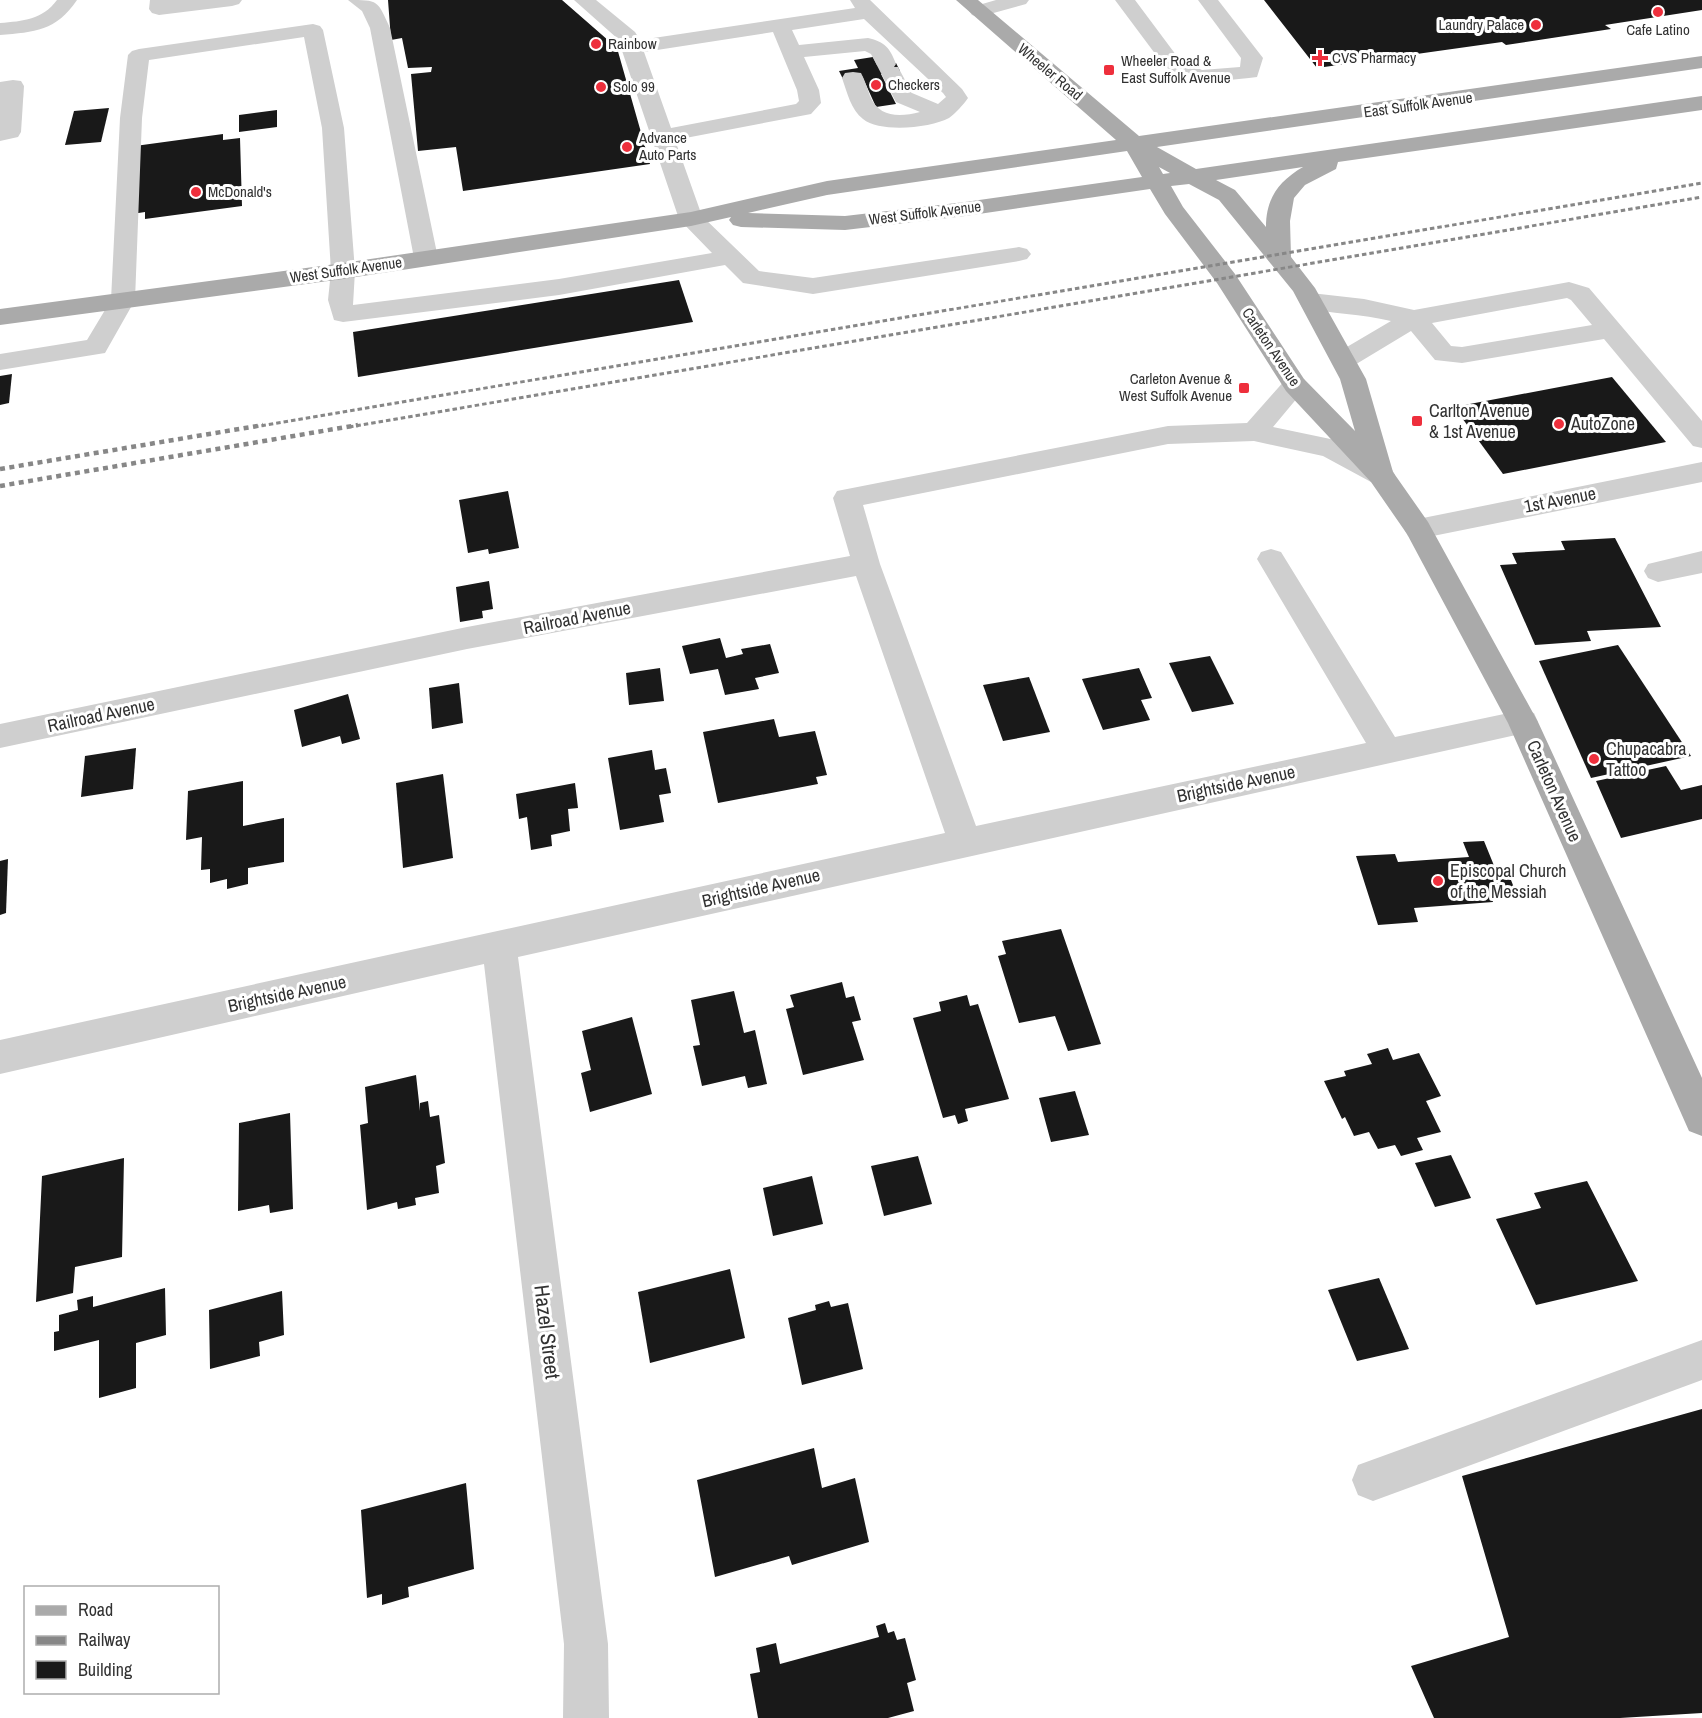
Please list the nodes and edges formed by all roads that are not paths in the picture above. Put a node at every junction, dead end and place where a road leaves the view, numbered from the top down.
1 (67, 0) edge
2 (160, 0) edge
3 (232, 0) edge
4 (358, 0) edge
5 (584, 0) edge
6 (1019, 0) edge
7 (1125, 0) edge
8 (1208, 0) edge
9 (865, 6) edge
10 (972, 6) edge
11 (780, 25) junction
12 (0, 29) edge
13 (632, 47) junction
14 (836, 47) junction
15 (792, 52) junction
16 (1702, 62) edge
17 (0, 88) edge
18 (1702, 103) edge
19 (941, 113) junction
20 (0, 134) edge
21 (663, 136) junction
22 (1134, 144) junction
23 (1350, 154) junction
24 (1193, 177) junction
25 (1156, 183) junction
26 (691, 219) junction
27 (1018, 254) dead end
28 (1279, 256) junction
29 (730, 257) junction
30 (426, 258) junction
31 (1217, 266) joint
32 (343, 271) junction
33 (123, 300) junction
34 (1311, 301) junction
35 (0, 317) edge
36 (1414, 318) junction
37 (1608, 330) junction
38 (1344, 360) junction
39 (0, 362) edge
40 (1295, 386) junction
41 (1254, 432) junction
42 (1702, 439) edge
43 (1381, 475) junction
44 (1698, 480) edge
45 (1418, 529) junction
46 (1271, 559) dead end
47 (1702, 562) edge
48 (866, 564) junction
49 (1658, 571) dead end
50 (1523, 722) junction
51 (0, 736) edge
52 (1387, 751) junction
53 (965, 842) junction
54 (499, 946) junction
55 (0, 1057) edge
56 (1702, 1119) edge
57 (1702, 1360) edge
58 (1373, 1480) dead end
59 (586, 1718) edge

1 - 12 street
2 - 3 street
4 - 30 street
5 - 13 street
6 - 10 street
7 - 8 street
9 - 11 street
9 - 19 street
10 - 22 main road, Wheeler Road
11 - 13 street
11 - 15 street
13 - 21 street
14 - 15 street
14 - 19 street
14 - 19 street
15 - 21 street
16 - 22 main road, East Suffolk Avenue
17 - 20 street
18 - 23 main road
21 - 26 street
22 - 24 main road, Wheeler Road
22 - 25 main road, Wheeler Road
22 - 26 main road, West Suffolk Avenue
23 - 24 main road
23 - 28 main road
24 - 25 main road
24 - 28 main road, Wheeler Road
25 - 26 main road, West Suffolk Avenue
25 - 31 main road, Wheeler Road
26 - 29 street
26 - 30 main road, West Suffolk Avenue
27 - 29 street
28 - 34 main road, Carleton Avenue
29 - 32 street
30 - 32 main road, West Suffolk Avenue
31 - 40 main road, Carleton Avenue
32 - 33 main road, West Suffolk Avenue
32 - 33 street
33 - 35 main road, West Suffolk Avenue
33 - 39 street
34 - 36 street
34 - 38 main road, Carleton Avenue
36 - 37 street
36 - 37 street
36 - 38 street
37 - 42 street
38 - 43 main road, Carleton Avenue
40 - 41 street
40 - 43 main road, Carleton Avenue
41 - 43 street
41 - 48 street
43 - 45 main road, Carleton Avenue
44 - 45 street, 1st Avenue
45 - 50 main road, Carleton Avenue
46 - 52 street
47 - 49 street
48 - 51 street, Railroad Avenue
48 - 53 street
50 - 52 street, Brightside Avenue
50 - 56 main road, Carleton Avenue
52 - 53 street, Brightside Avenue
53 - 54 street, Brightside Avenue
54 - 55 street, Brightside Avenue
54 - 59 street, Hazel Street
57 - 58 street

